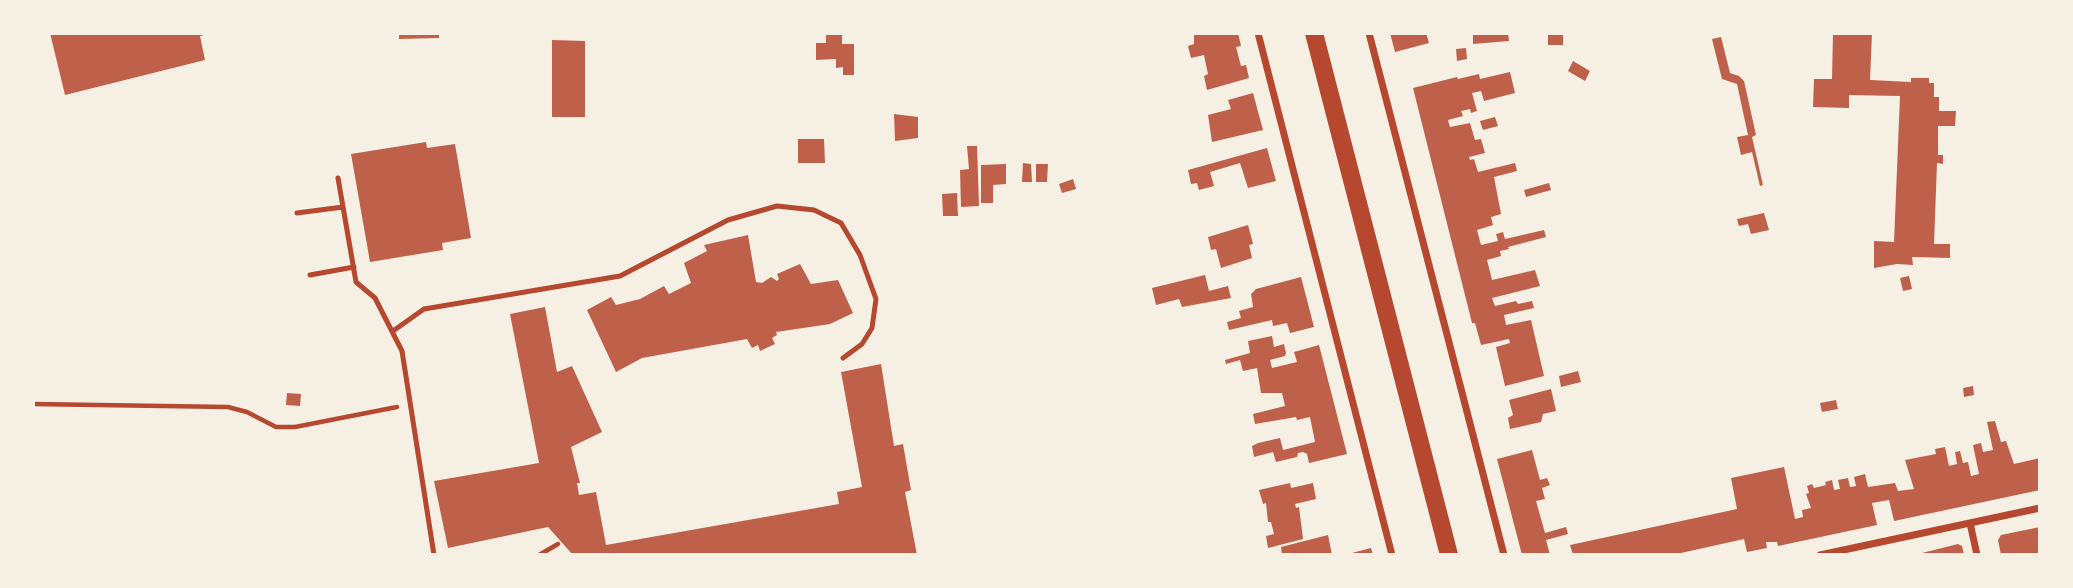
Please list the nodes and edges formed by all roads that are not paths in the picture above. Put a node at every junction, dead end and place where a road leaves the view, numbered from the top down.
1 (1258, 33) edge
2 (1314, 33) edge
3 (1369, 33) edge
4 (338, 178) dead end
5 (343, 207) junction
6 (298, 214) dead end
7 (354, 267) junction
8 (310, 275) dead end
9 (393, 331) junction
10 (843, 358) dead end
11 (2040, 508) edge
12 (1970, 523) junction
13 (434, 555) edge
14 (1392, 555) edge
15 (1449, 555) edge
16 (1504, 555) edge
17 (1819, 555) edge
18 (1977, 555) edge

1 - 14 street
2 - 15 main road
3 - 16 street
4 - 5 lane
5 - 6 lane
5 - 7 lane
7 - 8 lane
7 - 9 lane
9 - 10 lane
9 - 13 lane
11 - 12 street
12 - 17 street
12 - 18 street

